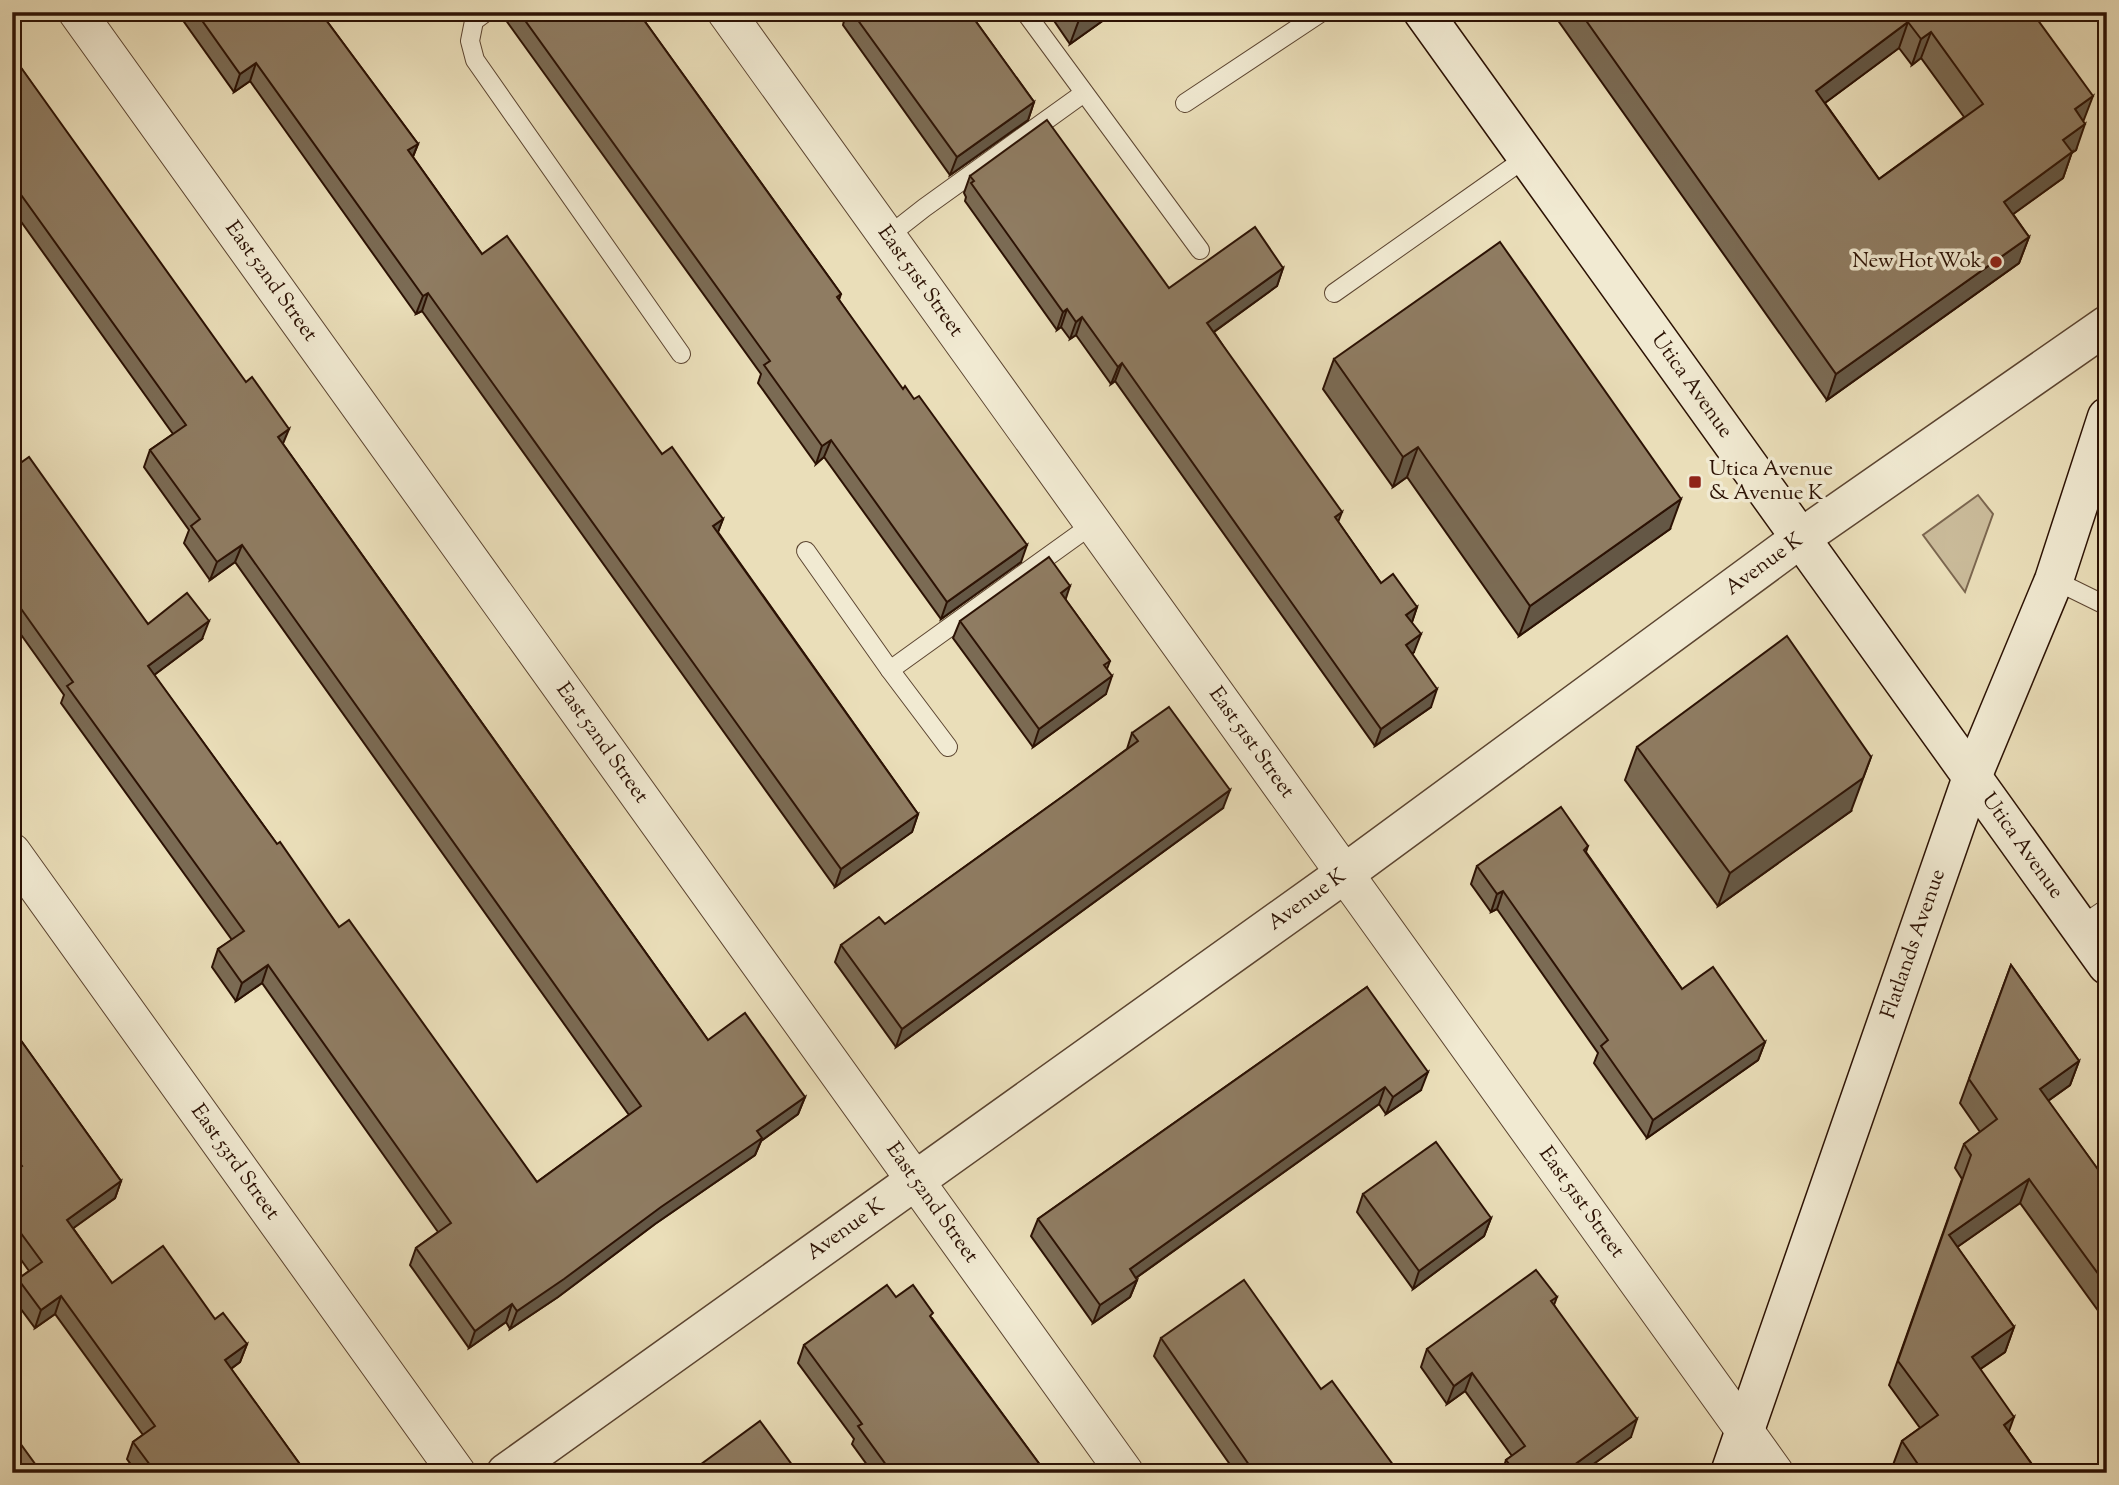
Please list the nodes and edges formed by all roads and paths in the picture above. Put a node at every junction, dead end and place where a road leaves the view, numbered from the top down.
1 (77, 12) edge
2 (486, 12) edge
3 (726, 12) edge
4 (1025, 12) edge
5 (1322, 12) edge
6 (1423, 12) edge
7 (1084, 93) junction
8 (1185, 103) dead end
9 (1527, 158) junction
10 (887, 237) junction
11 (1200, 250) dead end
12 (1334, 293) dead end
13 (2107, 325) edge
14 (681, 354) dead end
15 (2107, 417) edge
16 (1093, 524) junction
17 (1801, 538) junction
18 (806, 551) dead end
19 (2054, 580) junction
20 (2107, 606) edge
21 (890, 670) junction
22 (948, 747) dead end
23 (1972, 777) junction
24 (12, 852) edge
25 (1344, 874) junction
26 (2093, 917) edge
27 (2107, 965) edge
28 (915, 1181) junction
29 (1744, 1430) junction
30 (457, 1473) edge
31 (506, 1473) edge
32 (1125, 1473) edge
33 (1730, 1473) edge
34 (1775, 1473) edge

1 - 28 street, East 52nd Street
2 - 14 lane
3 - 10 street, East 51st Street
4 - 7 lane
5 - 8 lane
6 - 9 main road, Utica Avenue
7 - 10 lane
7 - 11 lane
9 - 12 lane
9 - 17 main road, Utica Avenue
10 - 16 street, East 51st Street
13 - 17 main road, Avenue K
15 - 19 main road, Flatlands Avenue
16 - 21 lane
16 - 25 street, East 51st Street
17 - 23 main road, Utica Avenue
17 - 25 main road, Avenue K
18 - 21 lane
19 - 20 lane
19 - 23 main road, Flatlands Avenue
21 - 22 lane
23 - 26 main road, Utica Avenue
23 - 29 main road, Flatlands Avenue
24 - 30 street, East 53rd Street
25 - 28 main road, Avenue K
25 - 29 street, East 51st Street
26 - 27 main road, Utica Avenue
28 - 31 main road, Avenue K
28 - 32 street, East 52nd Street
29 - 33 main road, Flatlands Avenue
29 - 34 street, East 51st Street

